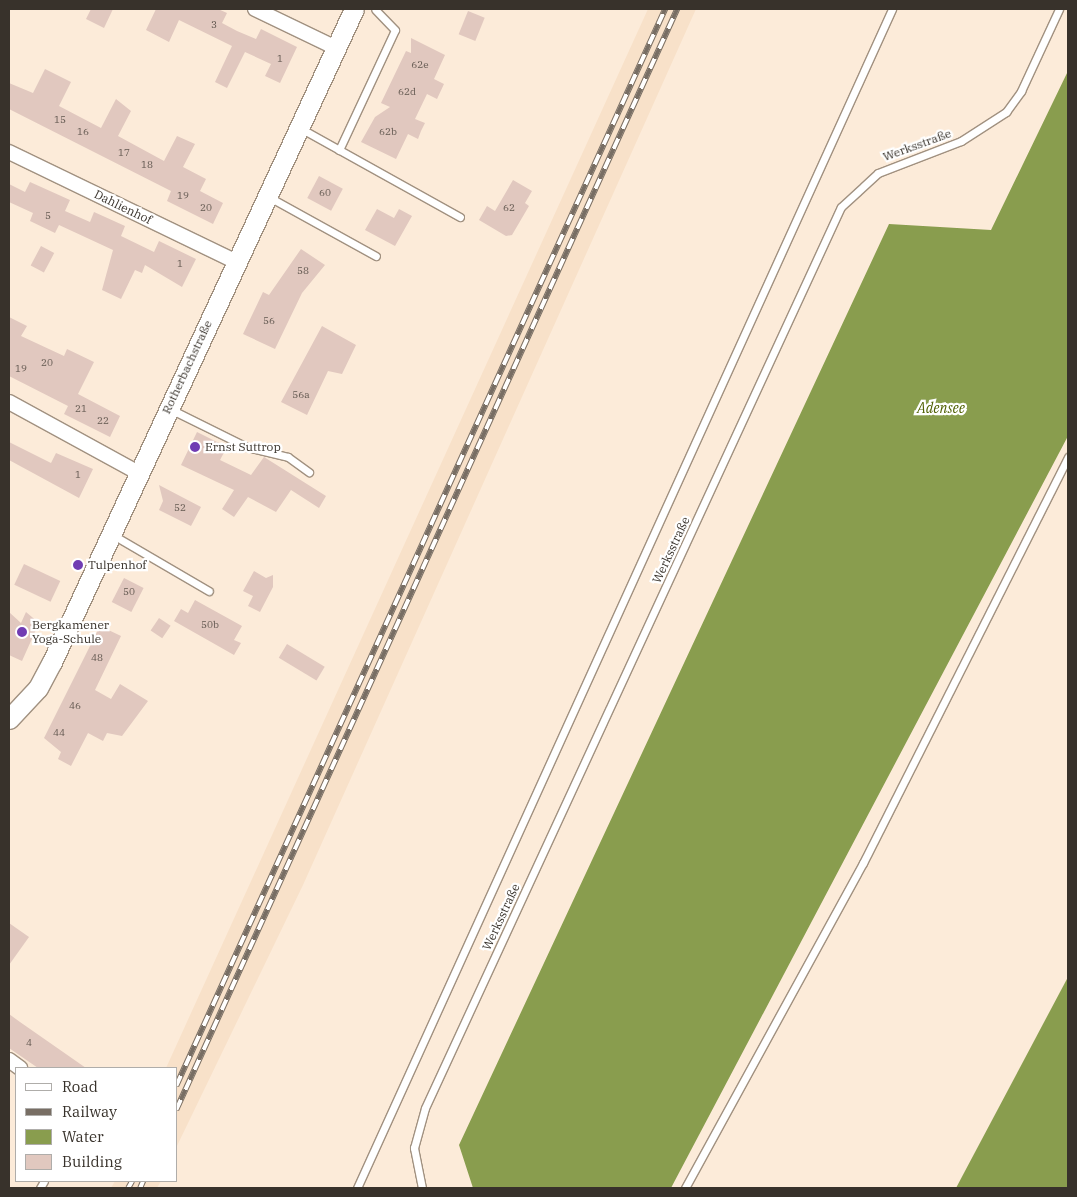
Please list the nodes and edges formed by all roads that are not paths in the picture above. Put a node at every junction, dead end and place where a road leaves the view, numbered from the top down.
1 (255, 9) edge
2 (354, 9) edge
3 (892, 9) edge
4 (1059, 9) edge
5 (376, 10) edge
6 (336, 48) junction
7 (298, 126) junction
8 (339, 150) junction
9 (9, 152) edge
10 (268, 197) junction
11 (460, 217) dead end
12 (376, 256) dead end
13 (237, 262) junction
14 (9, 402) edge
15 (167, 408) junction
16 (1068, 457) edge
17 (137, 472) junction
18 (309, 472) dead end
19 (110, 533) junction
20 (209, 591) dead end
21 (9, 719) edge
22 (357, 1188) edge
23 (422, 1188) edge
24 (685, 1188) edge

1 - 6 street
2 - 6 street, Rotherbachstraße
3 - 22 lane
4 - 23 lane, Werksstraße
5 - 8 lane
6 - 7 street, Rotherbachstraße
7 - 8 lane
7 - 10 street, Rotherbachstraße
8 - 11 lane
9 - 13 street, Dahlienhof
10 - 12 lane
10 - 13 street, Rotherbachstraße
13 - 15 street, Rotherbachstraße
14 - 17 street
15 - 17 street, Rotherbachstraße
15 - 18 lane
16 - 24 lane
17 - 19 street, Rotherbachstraße
19 - 20 lane
19 - 21 street, Rotherbachstraße

